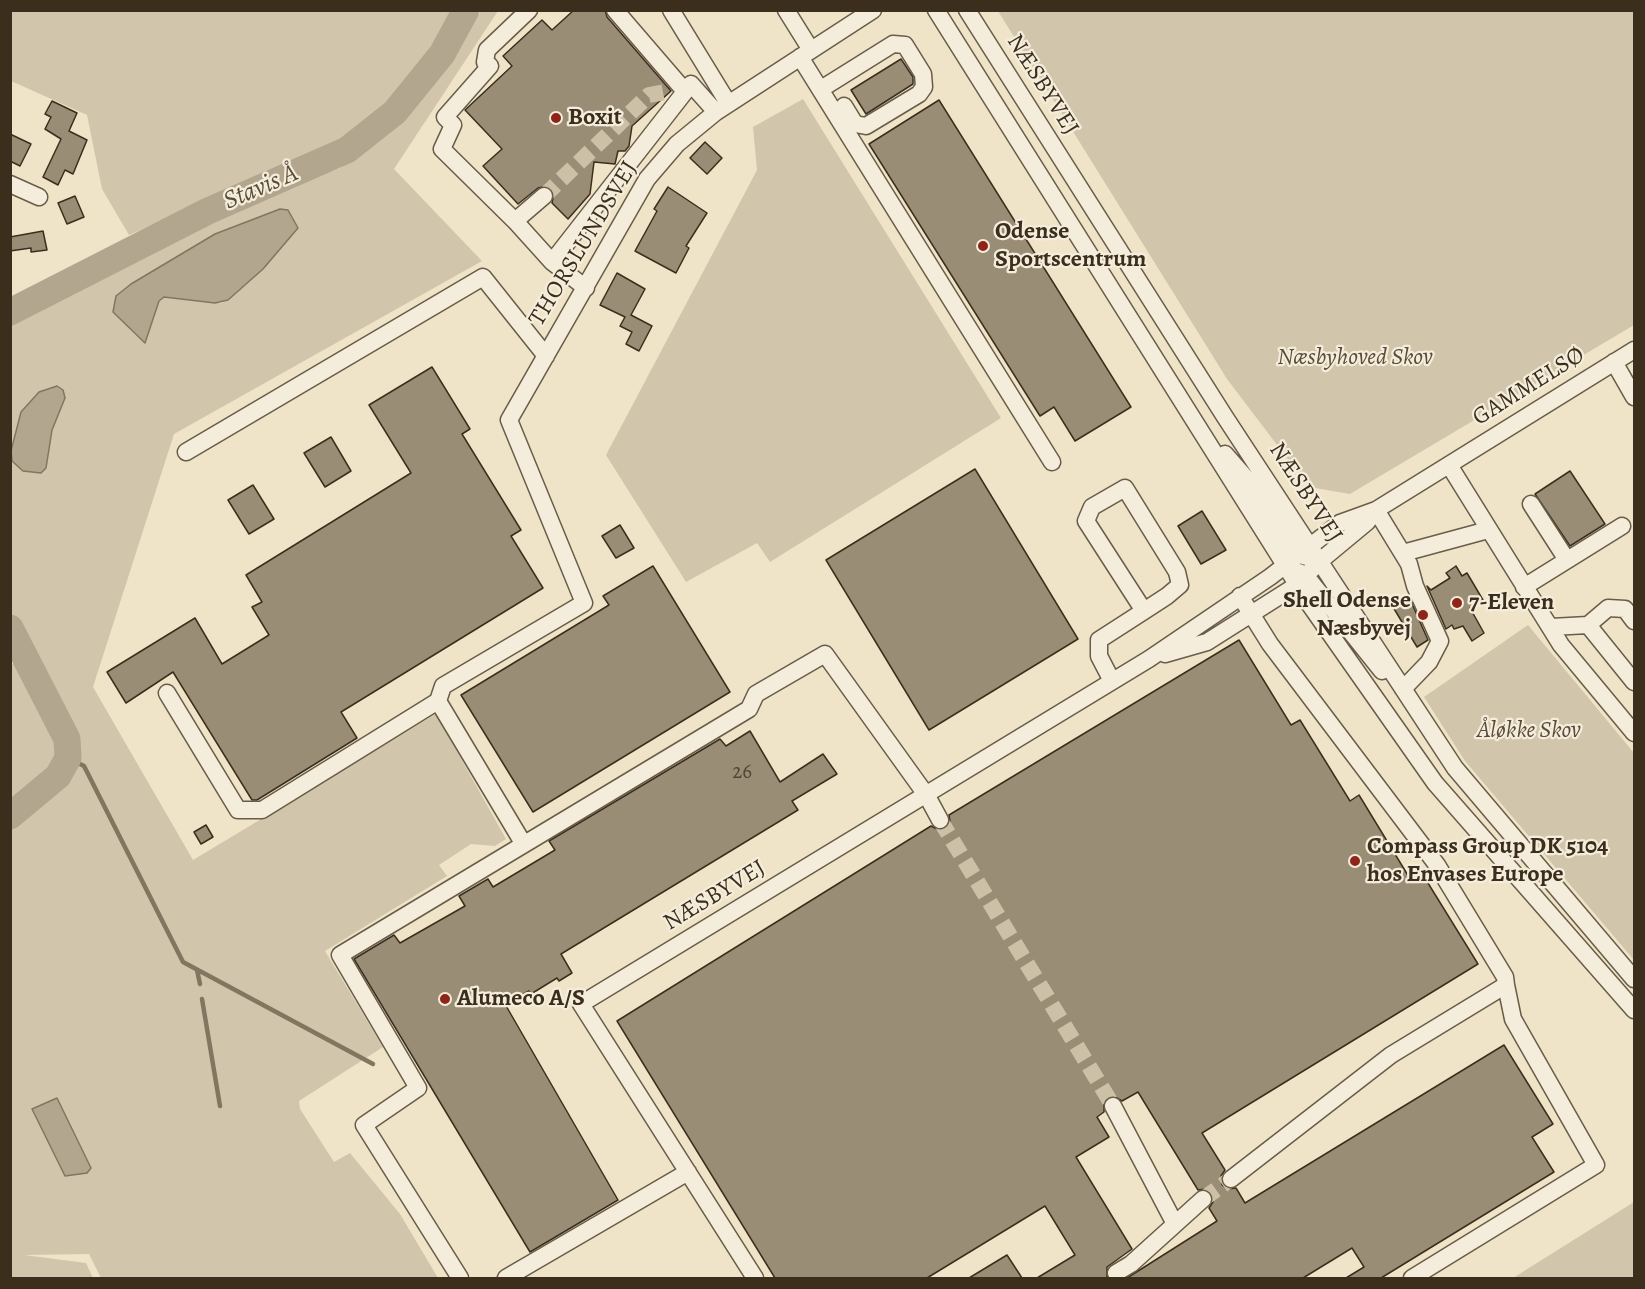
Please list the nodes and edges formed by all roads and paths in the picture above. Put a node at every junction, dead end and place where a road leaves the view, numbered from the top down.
1 (529, 10) edge
2 (615, 10) edge
3 (671, 10) edge
4 (786, 10) edge
5 (873, 10) edge
6 (936, 10) edge
7 (967, 10) edge
8 (806, 54) junction
9 (825, 87) junction
10 (681, 88) junction
11 (722, 107) junction
12 (10, 184) edge
13 (544, 196) tunnel mouth
14 (39, 197) dead end
15 (515, 221) junction
16 (552, 262) junction
17 (586, 288) junction
18 (1635, 350) edge
19 (546, 356) junction
20 (1614, 363) junction
21 (1635, 397) edge
22 (186, 452) dead end
23 (1052, 462) dead end
24 (1449, 465) junction
25 (1531, 504) dead end
26 (1376, 510) junction
27 (1622, 526) dead end
28 (1488, 530) junction
29 (1403, 553) junction
30 (1297, 554) junction
31 (1567, 560) junction
32 (1320, 561) junction
33 (1302, 580) junction
34 (1524, 587) junction
35 (1240, 596) junction
36 (1144, 611) junction
37 (1251, 614) junction
38 (1635, 621) edge
39 (1588, 625) junction
40 (1551, 627) junction
41 (1149, 658) junction
42 (1112, 681) junction
43 (1635, 682) edge
44 (1403, 689) junction
45 (167, 693) dead end
46 (438, 702) junction
47 (1635, 733) edge
48 (927, 796) junction
49 (940, 820) tunnel mouth
50 (524, 843) junction
51 (1635, 979) edge
52 (1506, 985) junction
53 (1635, 1010) edge
54 (1113, 1106) tunnel mouth
55 (688, 1172) junction
56 (1231, 1179) tunnel mouth
57 (1203, 1199) tunnel mouth
58 (1175, 1224) junction
59 (1116, 1273) dead end
60 (460, 1278) edge
61 (506, 1278) edge
62 (755, 1278) edge
63 (1412, 1278) edge

1 - 15 street
2 - 10 street
3 - 11 street
4 - 8 street
5 - 8 street, THORSLUNDSVEJ
6 - 30 street, NÆSBYVEJ
7 - 30 street, NÆSBYVEJ
8 - 9 street
8 - 11 street, THORSLUNDSVEJ
9 - 9 street
9 - 23 street
10 - 11 street
10 - 16 street
11 - 17 street, THORSLUNDSVEJ
12 - 14 street
13 - 15 street
15 - 16 street
16 - 17 street
17 - 19 street, THORSLUNDSVEJ
18 - 20 street, GAMMELSØ
19 - 22 street
19 - 46 street, THORSLUNDSVEJ
20 - 21 street
20 - 24 street, GAMMELSØ
24 - 26 street, GAMMELSØ
24 - 28 street
25 - 31 street
26 - 29 street
26 - 30 street, GAMMELSØ
26 - 32 street, GAMMELSØ
27 - 31 street
28 - 29 street
28 - 34 street
29 - 44 street
30 - 32 street, NÆSBYVEJ
30 - 33 street, NÆSBYVEJ
30 - 35 street, NÆSBYVEJ
31 - 34 street
32 - 33 street, GAMMELSØ
32 - 44 street, NÆSBYVEJ
33 - 37 street, NÆSBYVEJ
33 - 44 street
33 - 53 street, NÆSBYVEJ
34 - 40 street
35 - 37 street
35 - 41 street, NÆSBYVEJ
36 - 36 street
36 - 42 street
37 - 41 street, NÆSBYVEJ
37 - 52 street
38 - 39 street
39 - 40 street
39 - 43 street
40 - 47 street
41 - 42 street, NÆSBYVEJ
42 - 48 street, NÆSBYVEJ
44 - 51 street, NÆSBYVEJ
45 - 46 street
46 - 50 street
48 - 49 street
48 - 50 street
48 - 55 street, NÆSBYVEJ
50 - 60 street
52 - 56 street
52 - 63 street
54 - 58 street
55 - 61 street
55 - 62 street, NÆSBYVEJ
57 - 58 street
58 - 59 street

